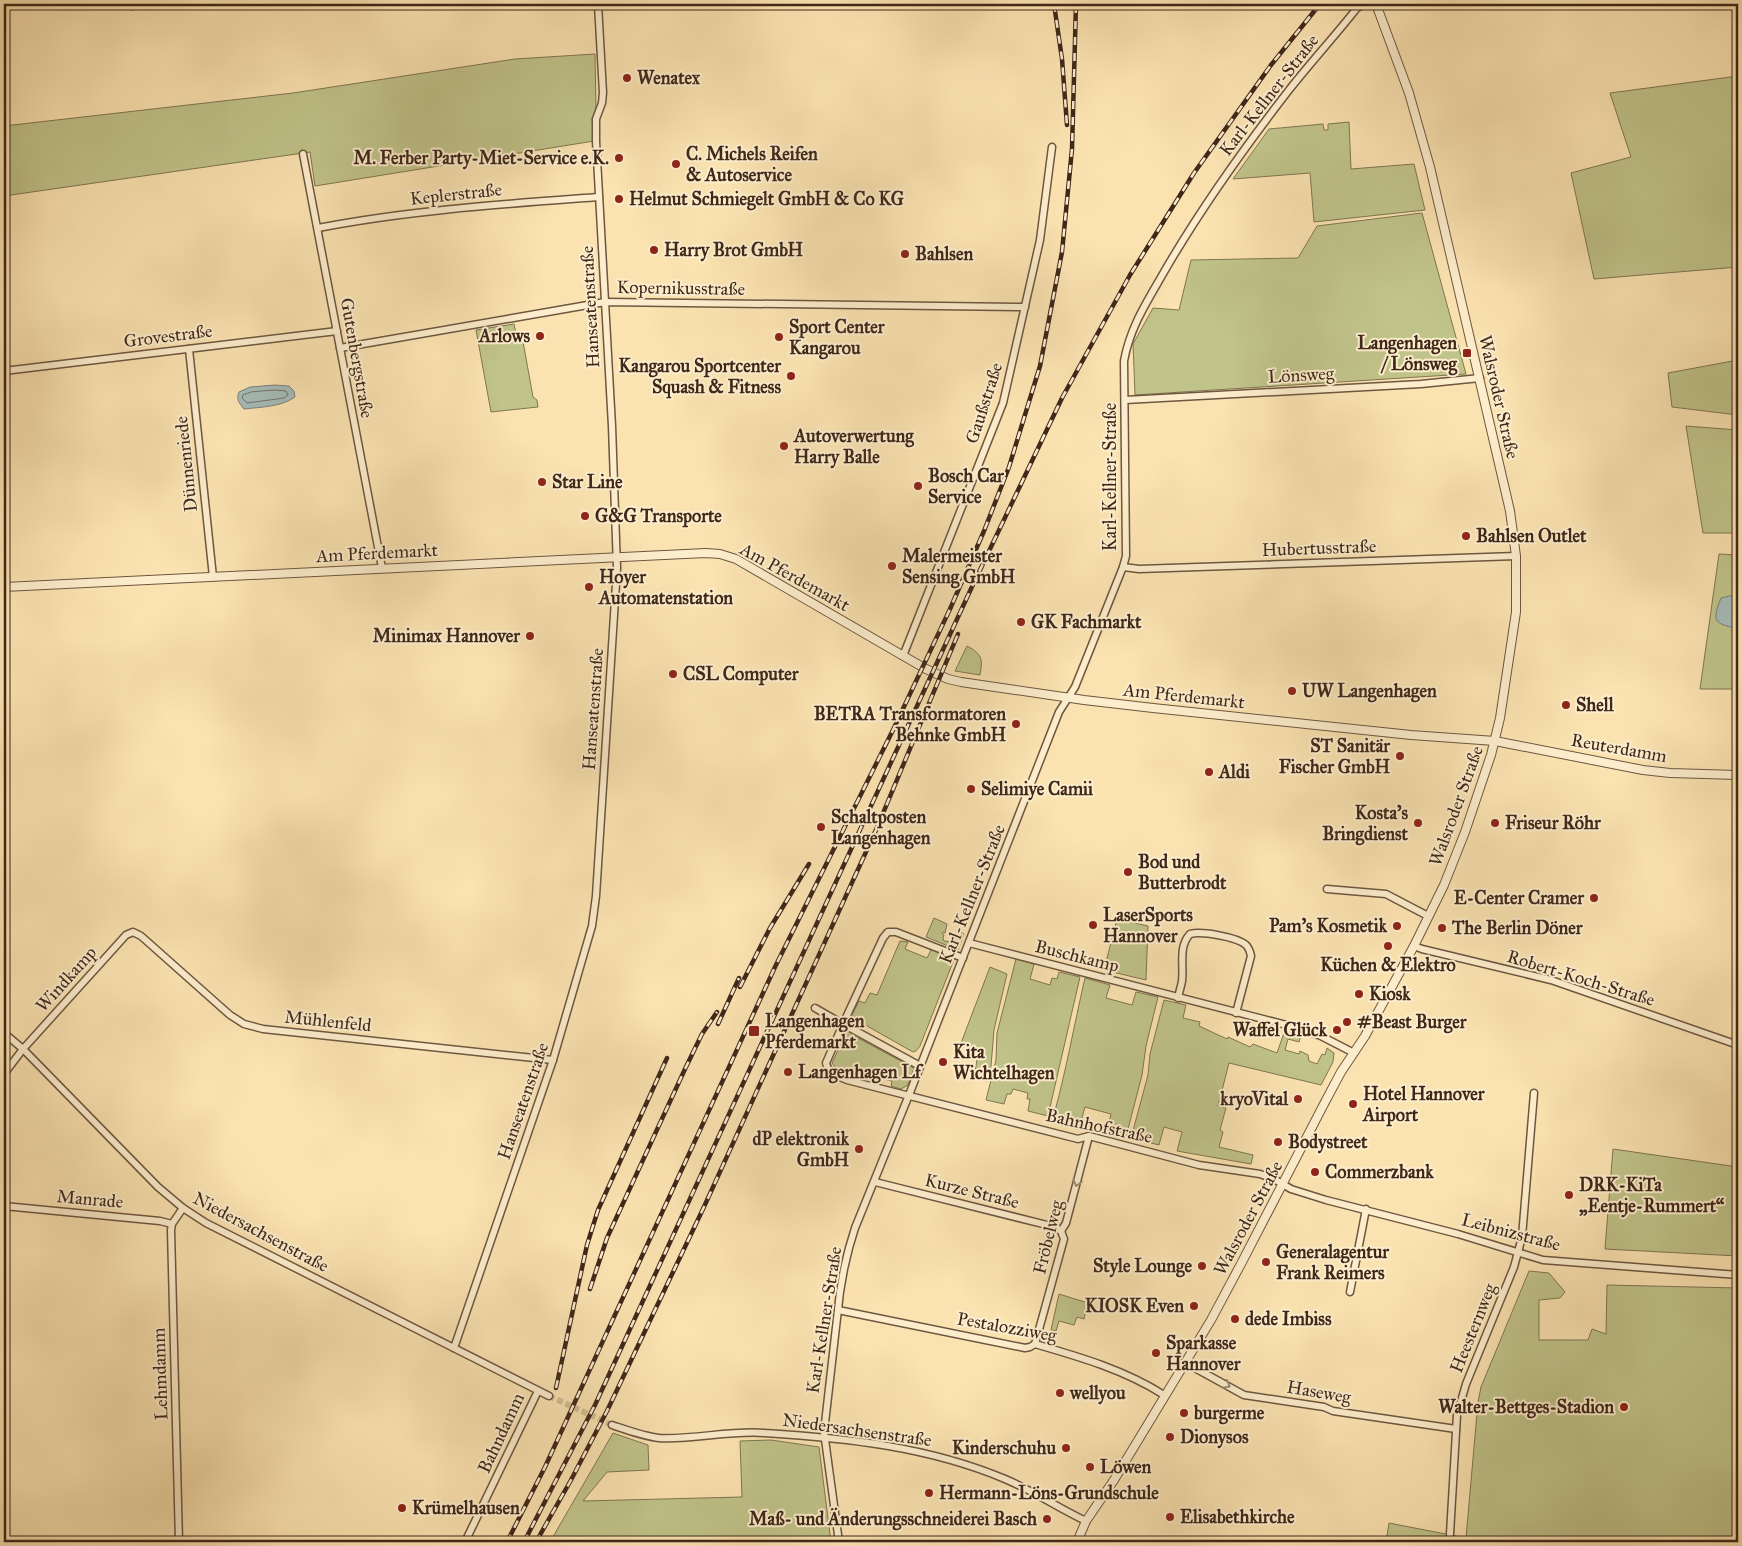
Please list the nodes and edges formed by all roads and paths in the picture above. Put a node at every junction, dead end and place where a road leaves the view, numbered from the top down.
1 (598, 4) edge
2 (1365, 4) edge
3 (1376, 4) edge
4 (1052, 147) dead end
5 (303, 154) dead end
6 (599, 197) junction
7 (318, 228) junction
8 (605, 302) junction
9 (1026, 306) junction
10 (337, 330) junction
11 (340, 348) junction
12 (189, 349) junction
13 (4, 371) edge
14 (1480, 378) junction
15 (1124, 400) junction
16 (1516, 556) junction
17 (617, 557) junction
18 (1123, 567) junction
19 (382, 568) junction
20 (213, 577) junction
21 (4, 587) edge
22 (903, 656) junction
23 (1068, 698) junction
24 (1495, 741) junction
25 (1738, 775) edge
26 (1327, 889) dead end
27 (1428, 916) junction
28 (133, 932) joint
29 (969, 943) junction
30 (1414, 946) junction
31 (963, 958) junction
32 (1178, 998) junction
33 (815, 1008) dead end
34 (1236, 1013) junction
35 (843, 1024) junction
36 (4, 1033) edge
37 (1738, 1046) edge
38 (23, 1049) junction
39 (1354, 1053) junction
40 (553, 1060) junction
41 (920, 1066) junction
42 (4, 1074) edge
43 (1534, 1092) dead end
44 (909, 1095) junction
45 (1089, 1136) junction
46 (875, 1182) junction
47 (1283, 1184) junction
48 (4, 1206) edge
49 (183, 1208) junction
50 (1366, 1209) junction
51 (172, 1224) junction
52 (1061, 1231) junction
53 (1518, 1253) junction
54 (1738, 1275) edge
55 (1350, 1292) dead end
56 (838, 1310) junction
57 (1035, 1344) junction
58 (454, 1348) junction
59 (1184, 1362) junction
60 (538, 1391) junction
61 (1164, 1395) junction
62 (549, 1396) tunnel mouth
63 (612, 1425) tunnel mouth
64 (1456, 1429) junction
65 (825, 1439) junction
66 (1086, 1521) junction
67 (1450, 1534) dead end
68 (179, 1542) edge
69 (465, 1542) edge
70 (840, 1542) edge
71 (1077, 1542) edge

1 - 6 street, Hanseatenstraße
2 - 15 street, Karl-Kellner-Straße
3 - 14 street, Walsroder Straße
4 - 9 street, Gaußstraße
5 - 7 street, Gutenbergstraße
6 - 7 street, Keplerstraße
6 - 8 street, Hanseatenstraße
7 - 10 street, Gutenbergstraße
8 - 9 street, Kopernikusstraße
8 - 11 street, Kopernikusstraße
8 - 17 street, Hanseatenstraße
9 - 22 street, Gaußstraße
10 - 11 street, Gutenbergstraße
10 - 12 street, Grovestraße
11 - 19 street, Gutenbergstraße
12 - 13 street, Grovestraße
12 - 20 street, Dünnenriede
14 - 15 street, Lönsweg
14 - 16 street, Walsroder Straße
15 - 18 street, Karl-Kellner-Straße
16 - 18 street, Hubertusstraße
16 - 24 street, Walsroder Straße
17 - 19 street, Am Pferdemarkt
17 - 22 street, Am Pferdemarkt
17 - 40 street, Hanseatenstraße
18 - 23 street, Karl-Kellner-Straße
19 - 20 street, Am Pferdemarkt
20 - 21 street, Am Pferdemarkt
22 - 23 street, Am Pferdemarkt
23 - 24 street, Am Pferdemarkt
23 - 29 street, Karl-Kellner-Straße
24 - 25 street, Reuterdamm
24 - 27 street, Walsroder Straße
26 - 27 street
27 - 30 street, Walsroder Straße
28 - 38 street, Windkamp
28 - 40 street, Mühlenfeld
29 - 31 street, Karl-Kellner-Straße
29 - 32 street, Buschkamp
30 - 37 street, Robert-Koch-Straße
30 - 39 street, Walsroder Straße
31 - 35 street
31 - 41 street, Karl-Kellner-Straße
32 - 34 street, Buschkamp
32 - 34 street
33 - 35 street
34 - 39 street, Buschkamp
35 - 41 street
35 - 44 street, Bahnhofstraße
36 - 38 street, Niedersachsenstraße
38 - 42 street, Windkamp
38 - 49 street, Niedersachsenstraße
39 - 47 street, Walsroder Straße
40 - 58 street, Hanseatenstraße
41 - 44 street, Karl-Kellner-Straße
43 - 53 street, Heesternweg
44 - 45 street, Bahnhofstraße
44 - 46 street, Karl-Kellner-Straße
45 - 47 street, Bahnhofstraße
45 -> 52 street, Fröbelweg
46 - 52 street, Kurze Straße
46 - 56 street, Karl-Kellner-Straße
47 - 50 street, Leibnizstraße
47 - 59 street, Walsroder Straße
48 - 51 street, Manrade
49 - 51 street
49 - 58 street, Niedersachsenstraße
50 - 53 street, Leibnizstraße
50 - 55 street
51 - 68 street, Lehmdamm
52 - 57 street, Fröbelweg
53 - 54 street, Leibnizstraße
53 - 64 street, Heesternweg
56 - 57 street, Pestalozziweg
56 - 65 street, Karl-Kellner-Straße
57 - 61 street, Pestalozziweg
58 - 60 street, Niedersachsenstraße
59 - 61 street, Walsroder Straße
59 -> 64 street, Haseweg
60 - 62 street, Niedersachsenstraße
60 - 69 street, Bahndamm
61 - 66 street, Walsroder Straße
63 - 65 street, Niedersachsenstraße
64 - 67 street, Heesternweg
65 - 66 street, Niedersachsenstraße
65 - 70 street, Karl-Kellner-Straße
66 - 71 street, Walsroder Straße

